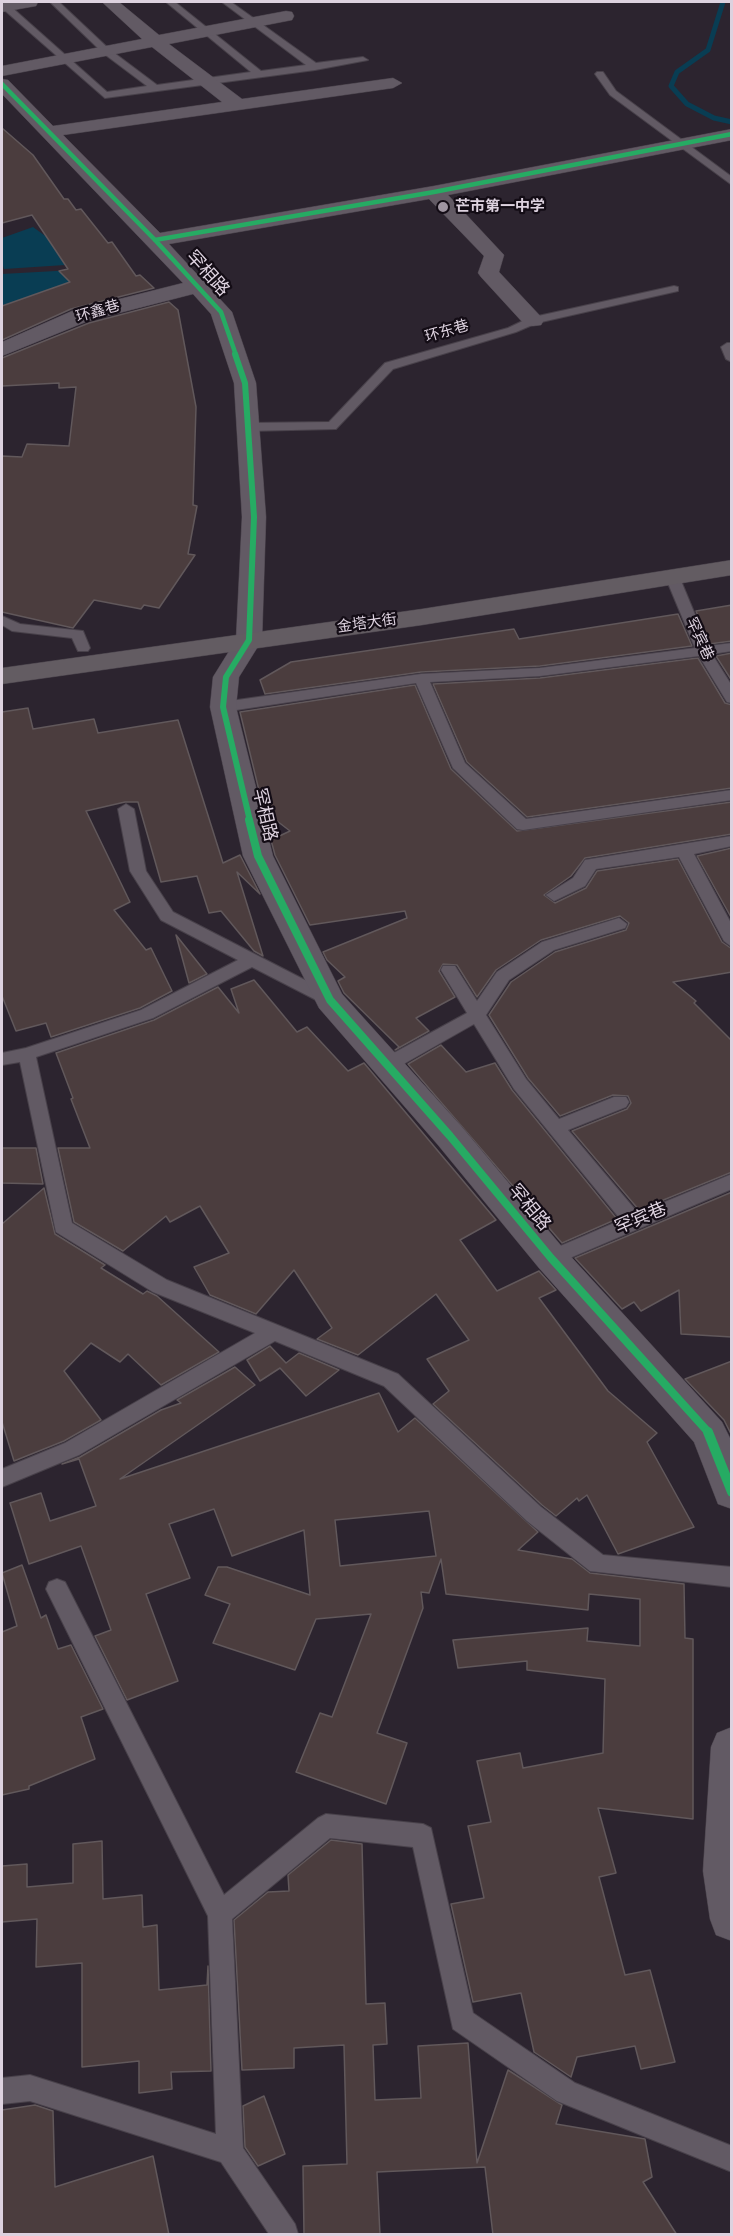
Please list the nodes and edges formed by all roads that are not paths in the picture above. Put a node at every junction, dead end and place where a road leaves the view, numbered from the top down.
1 (30, 2) edge
2 (54, 2) edge
3 (110, 2) edge
4 (170, 2) edge
5 (226, 2) edge
6 (3, 6) edge
7 (286, 16) dead end
8 (253, 22) junction
9 (205, 32) junction
10 (155, 41) junction
11 (106, 51) junction
12 (62, 60) junction
13 (363, 60) dead end
14 (315, 67) junction
15 (2, 71) edge
16 (259, 74) junction
17 (600, 74) dead end
18 (207, 81) junction
19 (393, 83) dead end
20 (155, 88) junction
21 (6, 95) edge
22 (238, 105) junction
23 (48, 132) junction
24 (732, 134) edge
25 (683, 144) junction
26 (732, 182) edge
27 (434, 192) junction
28 (155, 240) junction
29 (198, 286) junction
30 (674, 289) dead end
31 (533, 320) junction
32 (732, 346) edge
33 (2, 350) edge
34 (732, 359) edge
35 (248, 428) junction
36 (732, 553) edge
37 (732, 567) edge
38 (672, 576) junction
39 (2, 620) edge
40 (249, 632) junction
41 (732, 647) edge
42 (83, 648) junction
43 (703, 650) junction
44 (2, 661) edge
45 (2, 676) edge
46 (421, 678) junction
47 (732, 699) edge
48 (223, 706) junction
49 (732, 795) edge
50 (126, 809) dead end
51 (732, 841) edge
52 (684, 851) junction
53 (554, 895) dead end
54 (619, 924) dead end
55 (732, 941) edge
56 (252, 960) junction
57 (449, 970) dead end
58 (330, 1000) junction
59 (478, 1014) junction
60 (27, 1054) junction
61 (2, 1059) edge
62 (387, 1065) junction
63 (620, 1102) dead end
64 (554, 1128) junction
65 (732, 1181) edge
66 (634, 1222) junction
67 (551, 1258) junction
68 (274, 1332) junction
69 (2, 1478) edge
70 (732, 1492) edge
71 (732, 1576) edge
72 (57, 1589) dead end
73 (732, 1747) edge
74 (220, 1914) junction
75 (732, 1920) edge
76 (2, 2091) edge
77 (230, 2152) junction
78 (732, 2159) edge
79 (285, 2235) edge

1 - 6 street
2 - 11 lane
3 - 10 street
4 - 9 lane
5 - 8 lane
6 - 12 lane
7 - 8 street
8 - 9 street
8 - 14 lane
9 - 10 street
9 - 16 lane
10 - 11 street
10 - 18 street
11 - 12 street
11 - 20 lane
12 - 15 street
12 - 20 lane
13 - 14 lane
14 - 16 lane
16 - 18 lane
17 - 25 lane
18 - 20 lane
18 - 22 street
19 - 22 street
21 - 23 street, 罕相路
22 - 23 street
23 - 28 street, 罕相路
24 - 25 street
25 - 26 lane
25 - 27 street
27 - 28 street
27 - 31 street
28 - 29 street, 罕相路
29 - 33 street, 环鑫巷
29 - 35 street, 罕相路
30 - 31 lane, 环东巷
31 - 35 lane, 环东巷
32 - 34 lane
35 - 40 street, 罕相路
36 - 40 main road, 金塔大街
37 - 38 main road, 金塔大街
38 - 40 main road, 金塔大街
38 - 43 lane, 罕宾巷
39 - 42 lane
40 - 42 main road, 金塔大街
40 - 45 main road, 金塔大街
40 - 48 street, 罕相路
41 - 43 lane
42 - 44 main road, 金塔大街
43 - 46 lane
43 - 47 lane, 罕宾巷
46 - 48 lane
46 - 49 lane
48 - 58 street, 罕相路
50 - 56 lane
51 - 52 lane
52 - 53 lane
52 - 55 lane
54 - 59 lane
56 - 58 lane
56 - 60 lane
57 - 59 lane
58 - 62 street, 罕相路
59 - 62 lane
59 - 64 lane
60 - 61 lane
60 - 68 lane
62 - 67 street, 罕相路
63 - 64 lane
64 - 66 lane
65 - 66 lane, 罕宾巷
66 - 67 lane, 罕宾巷
67 - 70 street, 罕相路
68 - 69 lane
68 - 71 lane
72 - 74 lane
73 - 75 street
74 - 77 lane
74 - 78 lane
76 - 77 lane
77 - 79 lane

